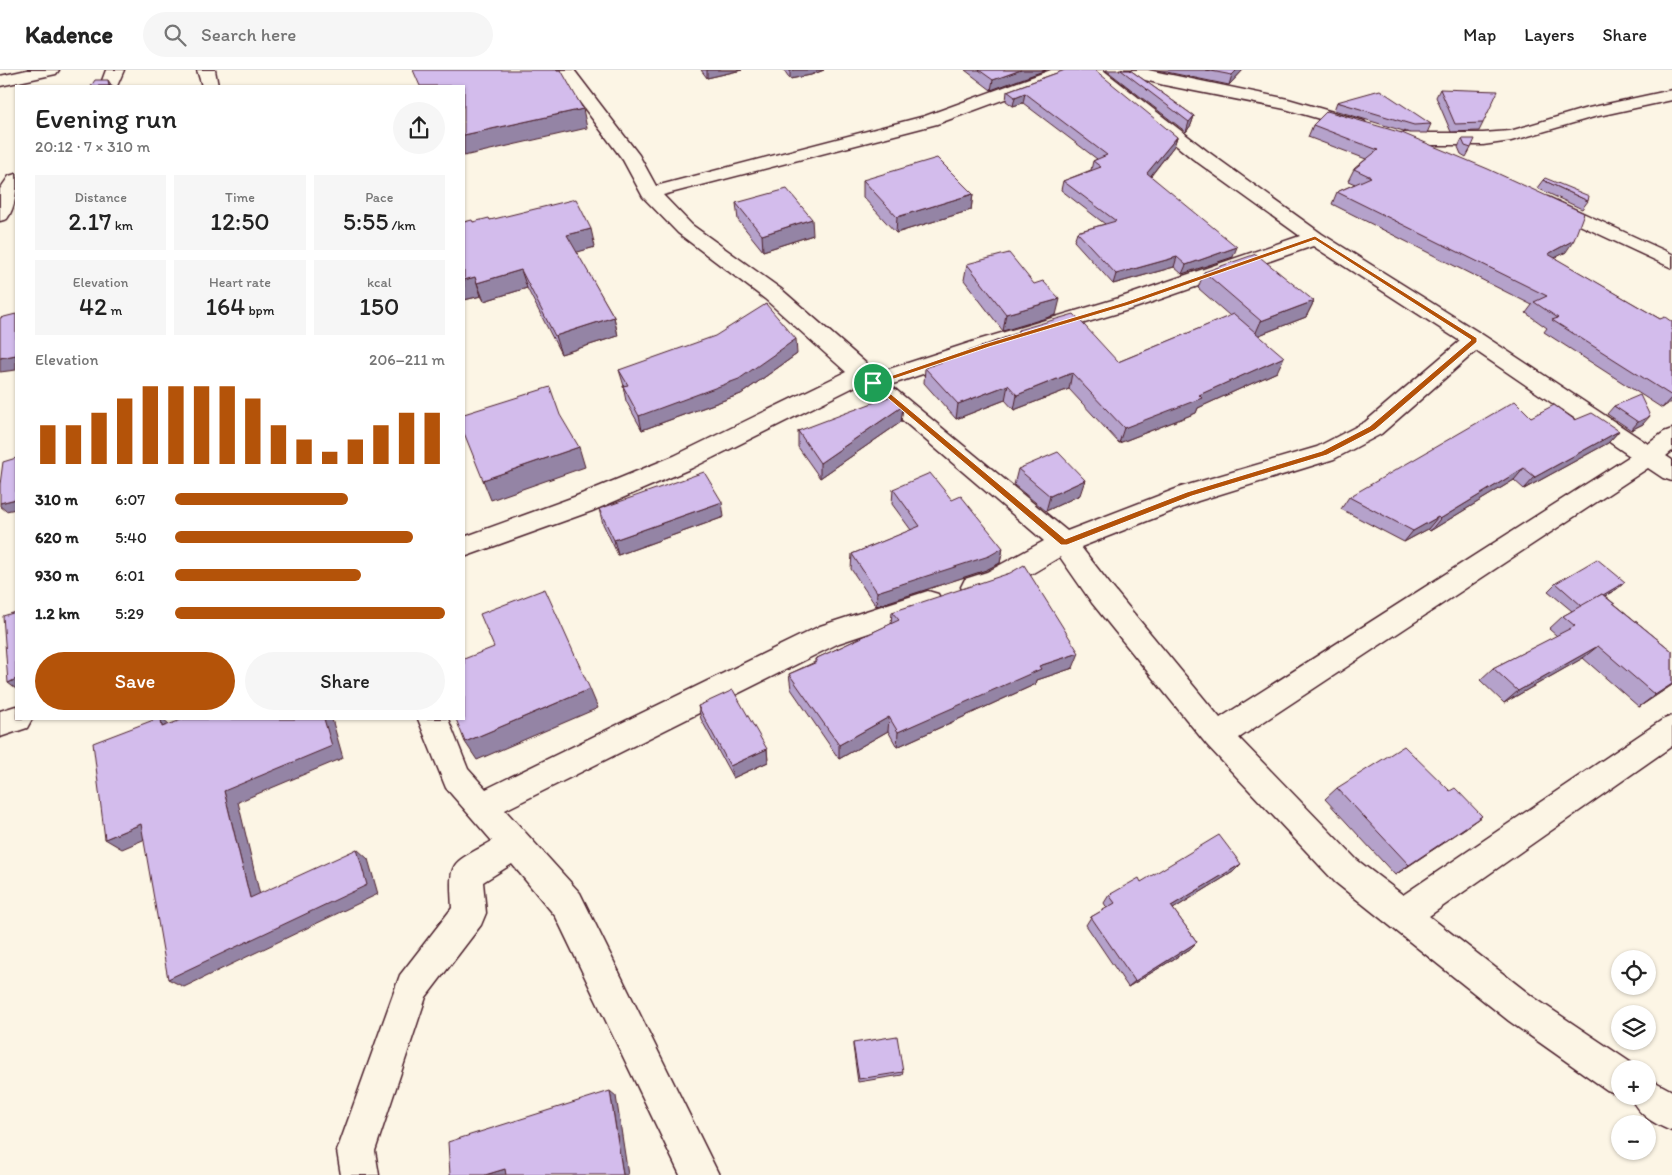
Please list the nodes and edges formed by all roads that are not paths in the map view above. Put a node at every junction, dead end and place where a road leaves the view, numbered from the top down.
1 (50, 70) edge
2 (115, 70) edge
3 (206, 70) edge
4 (565, 70) edge
5 (1067, 70) edge
6 (1092, 70) edge
7 (1129, 70) edge
8 (0, 81) edge
9 (109, 85) edge
10 (210, 85) edge
11 (1672, 96) edge
12 (1389, 134) junction
13 (1446, 157) edge
14 (15, 181) edge
15 (650, 193) junction
16 (1533, 196) edge
17 (0, 215) edge
18 (1315, 238) junction
19 (1672, 262) edge
20 (1475, 340) junction
21 (868, 378) junction
22 (1672, 438) edge
23 (1648, 456) junction
24 (1672, 472) edge
25 (1064, 543) junction
26 (465, 547) edge
27 (15, 720) edge
28 (433, 720) edge
29 (0, 724) edge
30 (1672, 729) edge
31 (1217, 736) junction
32 (482, 806) junction
33 (515, 845) junction
34 (1402, 915) junction
35 (1611, 1071) edge
36 (1656, 1102) edge
37 (1672, 1113) edge
38 (360, 1175) edge
39 (700, 1175) edge

1 - 8 street
2 - 9 street
3 - 10 street
4 - 15 street
5 - 15 street
6 - 18 street
7 - 12 street
11 - 12 street
12 - 13 street
14 - 17 street
15 - 21 street
16 - 19 street
18 - 20 street
18 - 21 street
20 - 23 street
20 - 25 street
21 - 25 street
21 - 26 street
22 - 23 street
23 - 24 street
23 - 31 street
25 - 31 street
25 - 32 street
27 - 29 street
28 - 32 street
30 - 34 street
31 - 34 street
32 - 33 street
33 - 38 street
33 - 39 street
34 - 35 street
36 - 37 street

